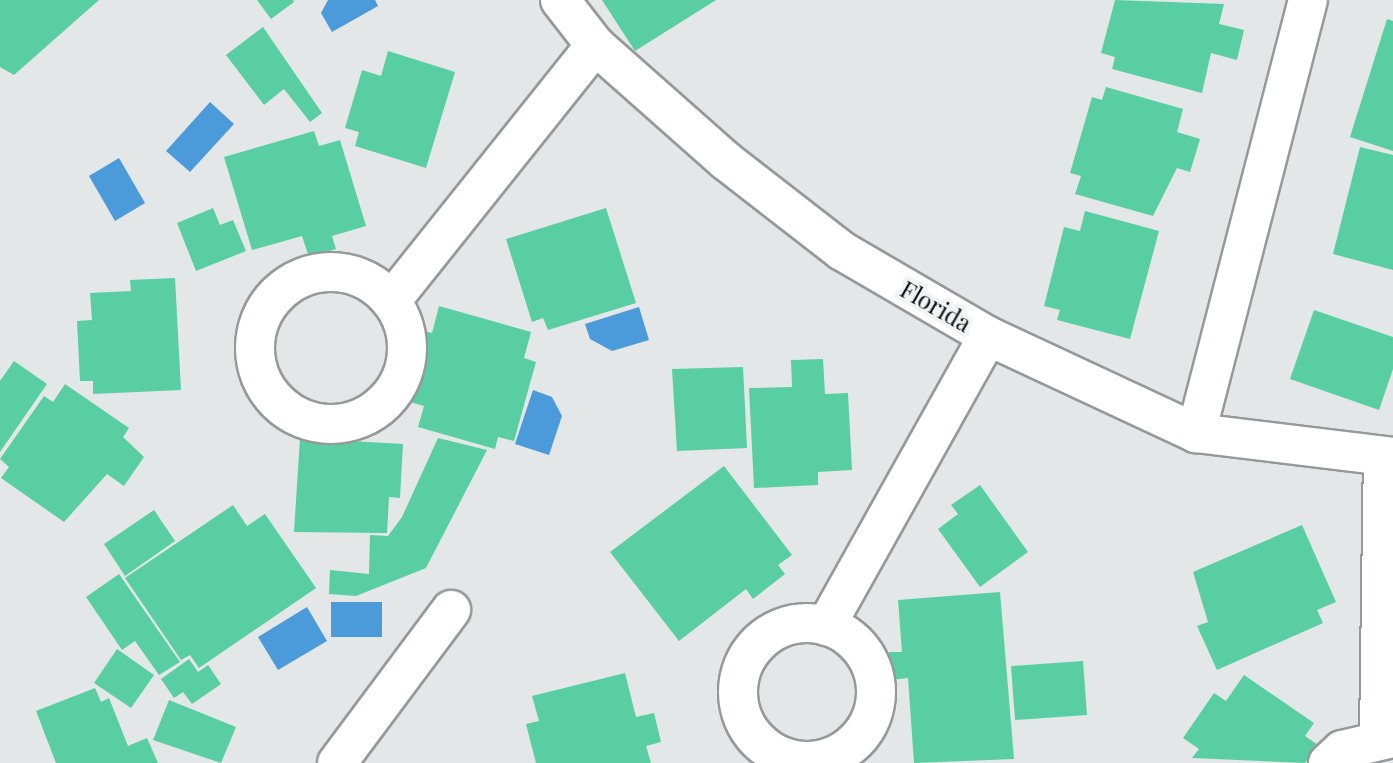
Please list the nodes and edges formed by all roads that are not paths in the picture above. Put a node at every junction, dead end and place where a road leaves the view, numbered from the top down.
1 (560, 0) edge
2 (1308, 0) edge
3 (595, 45) junction
4 (391, 301) junction
5 (988, 336) junction
6 (1196, 433) junction
7 (1388, 457) edge
8 (451, 610) dead end
9 (826, 626) junction
10 (1386, 737) edge
11 (807, 762) edge
12 (337, 763) edge
13 (1328, 763) edge

1 - 3 street, Florida
2 - 6 street
3 - 4 street
3 - 5 street, Florida
4 - 4 street
5 - 6 street, Florida
5 - 9 street
6 - 7 street, Florida
7 - 10 street
8 - 12 street
9 - 11 street
9 - 11 street
10 - 13 street

